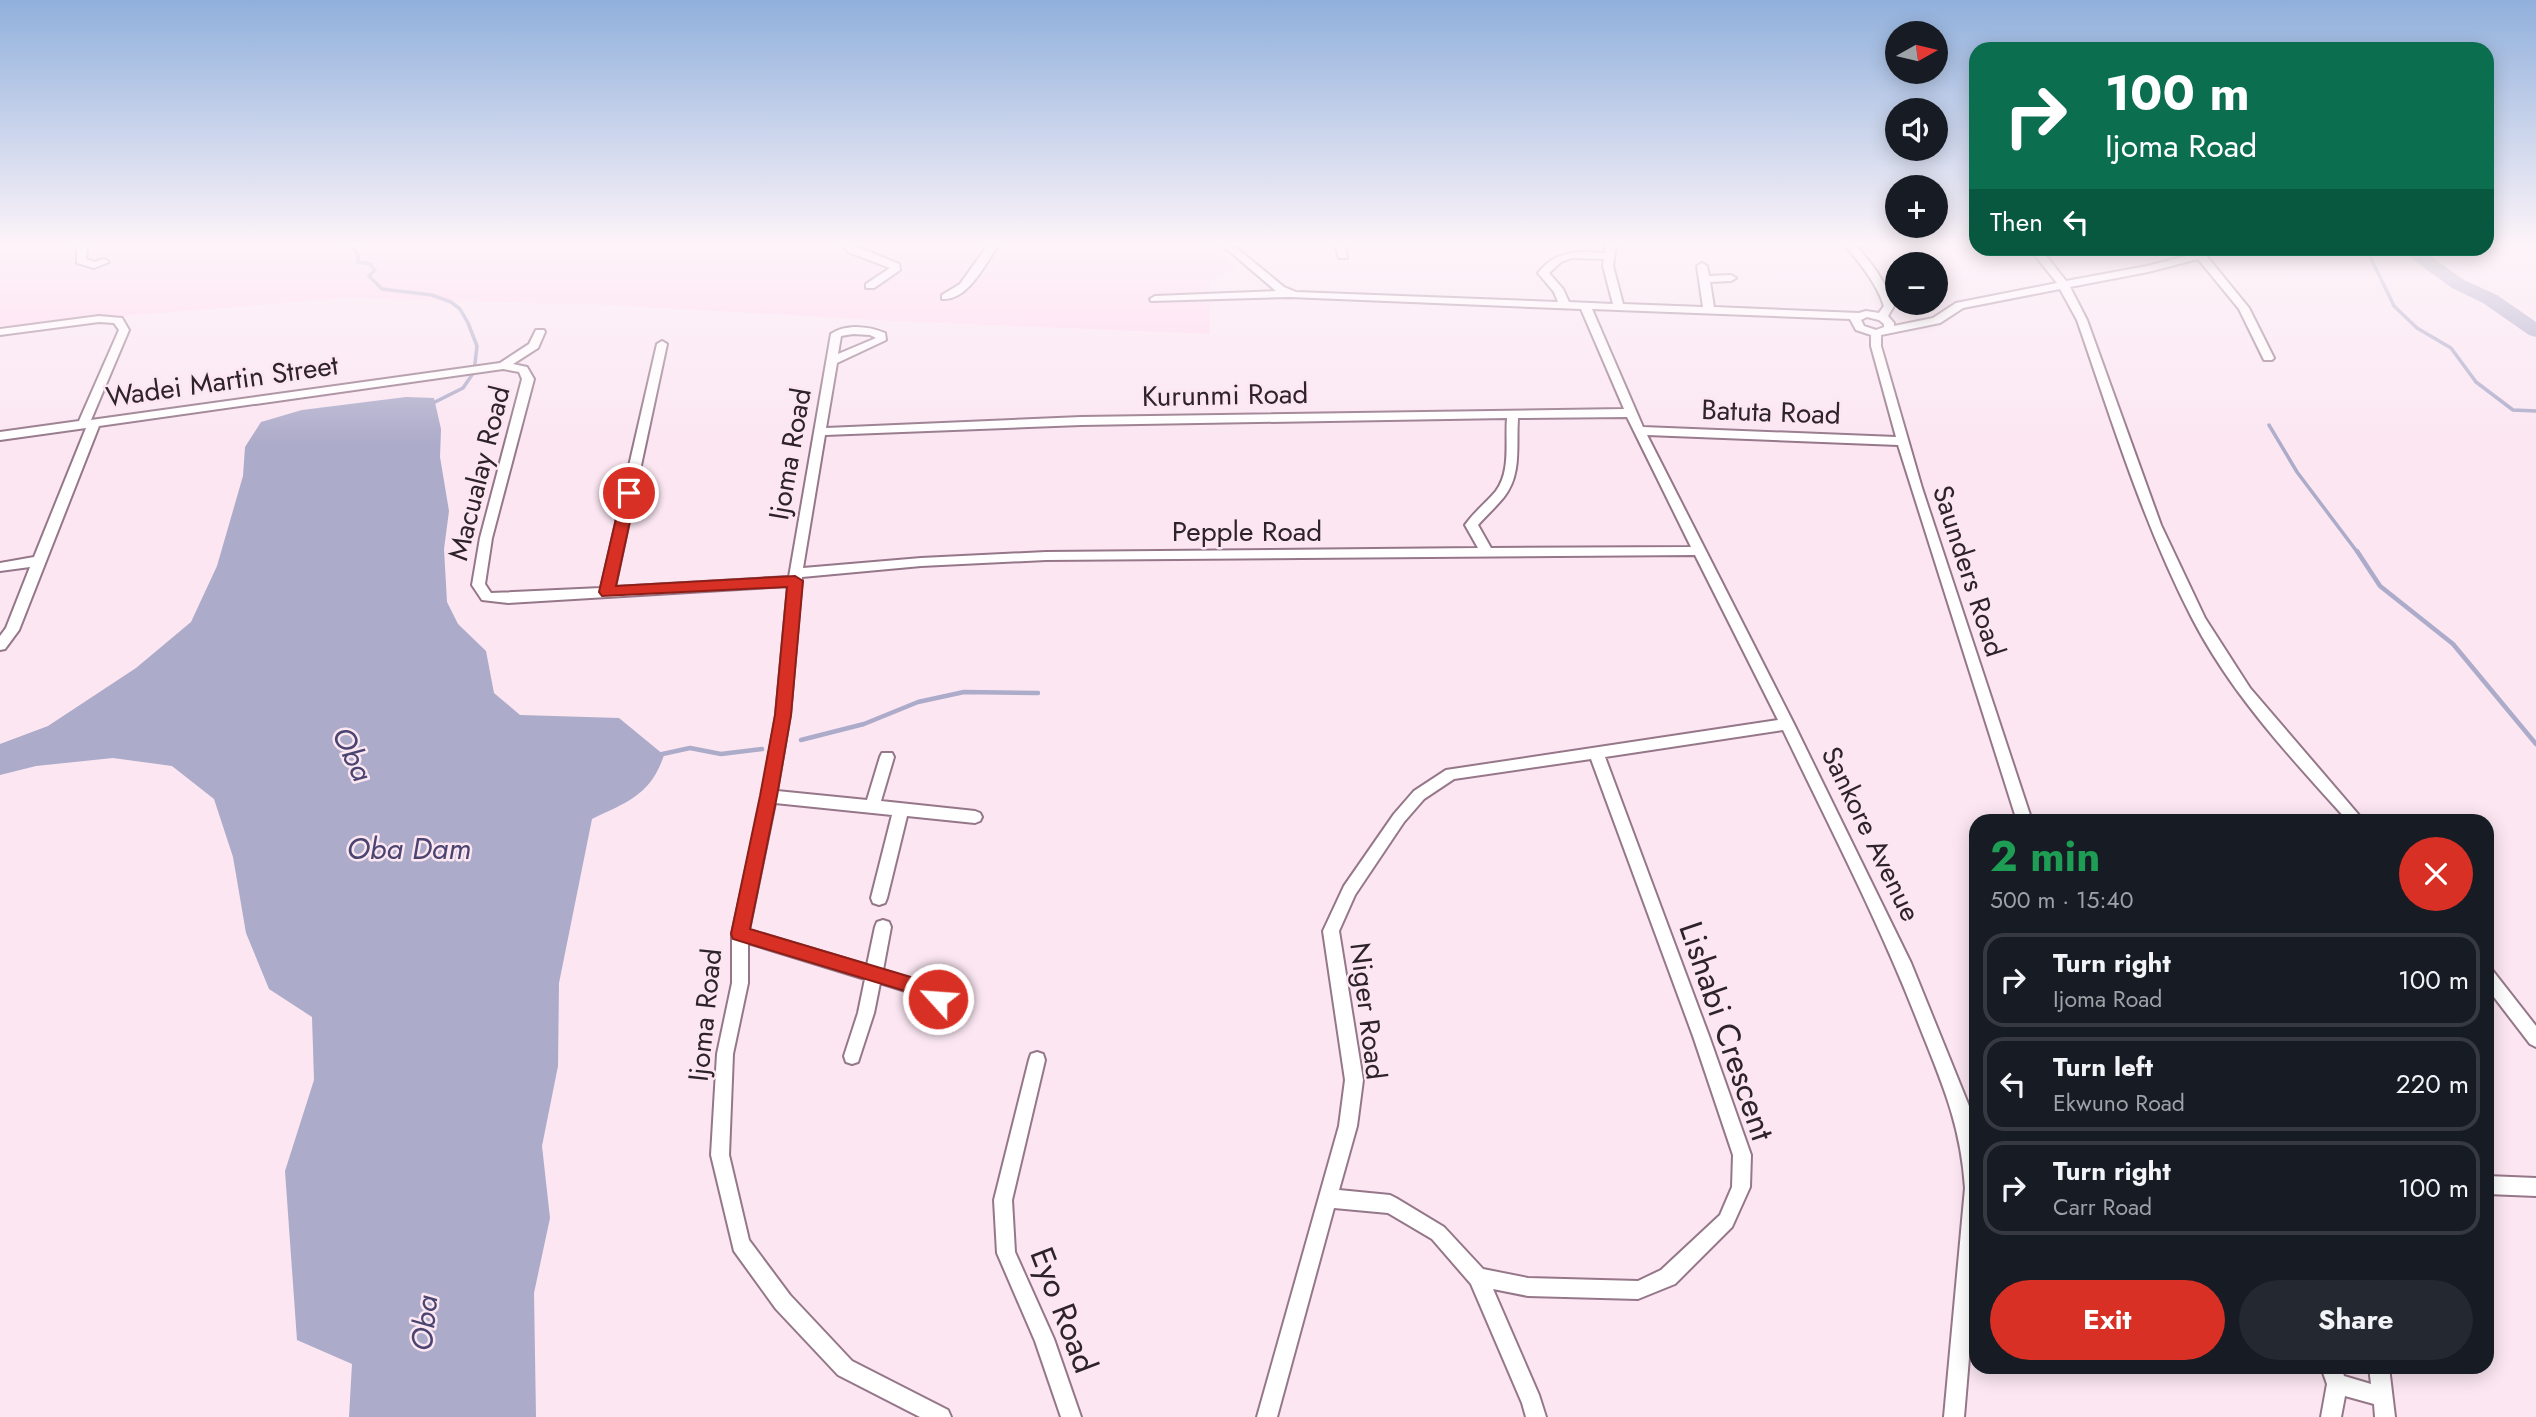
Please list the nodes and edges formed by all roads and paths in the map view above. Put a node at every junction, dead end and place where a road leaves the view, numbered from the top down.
1 (1588, 311) edge
2 (1713, 311) edge
3 (1887, 311) edge
4 (1951, 311) edge
5 (2076, 311) edge
6 (2246, 311) edge
7 (1858, 316) junction
8 (1883, 326) junction
9 (0, 332) edge
10 (540, 332) dead end
11 (662, 344) dead end
12 (2269, 358) dead end
13 (834, 360) dead end
14 (503, 366) junction
15 (1513, 413) junction
16 (1631, 413) junction
17 (89, 424) junction
18 (1639, 431) junction
19 (819, 432) junction
20 (0, 436) edge
21 (1902, 441) junction
22 (1700, 551) junction
23 (1487, 552) junction
24 (40, 561) junction
25 (0, 567) edge
26 (796, 577) junction
27 (607, 592) junction
28 (508, 598) joint
29 (0, 645) edge
30 (1787, 724) junction
31 (1596, 752) junction
32 (887, 757) dead end
33 (769, 796) junction
34 (872, 807) junction
35 (901, 810) junction
36 (2023, 814) edge
37 (2351, 814) edge
38 (975, 817) dead end
39 (878, 898) dead end
40 (883, 927) dead end
41 (740, 934) junction
42 (874, 972) junction
43 (2494, 985) edge
44 (938, 999) dead end
45 (2536, 1040) edge
46 (852, 1056) dead end
47 (1037, 1060) dead end
48 (1969, 1137) edge
49 (2494, 1185) edge
50 (2536, 1186) edge
51 (1328, 1198) junction
52 (1969, 1262) edge
53 (1478, 1277) junction
54 (2380, 1374) edge
55 (2334, 1376) edge
56 (2384, 1407) edge
57 (941, 1417) edge
58 (1071, 1417) edge
59 (1267, 1417) edge
60 (1536, 1417) edge
61 (1954, 1417) edge
62 (2331, 1417) edge

1 - 16 street, Sankore Avenue
2 - 7 street
3 - 8 street, Saunders Road
4 - 8 street
5 - 37 street
6 - 12 street
7 - 8 street
7 - 8 street
8 - 21 street, Saunders Road
9 - 17 street
10 - 14 street
11 - 27 street
13 - 19 street, Ijoma Road
14 - 17 street, Wadei Martin Street
14 - 28 street, Macualay Road
15 - 16 street, Kurunmi Road
15 - 19 street, Kurunmi Road
15 - 23 street
16 - 18 street, Sankore Avenue
17 - 20 street, Wadei Martin Street
17 - 24 street
18 - 21 street, Batuta Road
18 - 22 street, Sankore Avenue
19 - 26 street, Ijoma Road
21 - 36 street, Saunders Road
22 - 23 street, Pepple Road
22 - 30 street, Sankore Avenue
23 - 26 street, Pepple Road
24 - 25 street
24 - 29 street
26 - 27 street, Pepple Road
26 - 33 street, Ijoma Road
27 - 28 street, Pepple Road
30 - 31 street, Niger Road
30 - 48 street, Sankore Avenue
31 - 51 street, Niger Road
31 - 53 street, Lishabi Crescent
32 - 34 street
33 - 34 street
33 - 41 street, Ijoma Road
34 - 35 street
35 - 38 street
35 - 39 street
40 - 42 street
41 - 42 street
41 - 57 street, Ijoma Road
42 - 44 street
42 - 46 street
43 - 45 street
47 - 58 street, Eyo Road
49 - 50 street
51 - 53 street
51 - 59 street, Niger Road
52 - 61 street, Sankore Avenue
53 - 60 street
54 - 56 street
55 - 56 street
55 - 62 street

